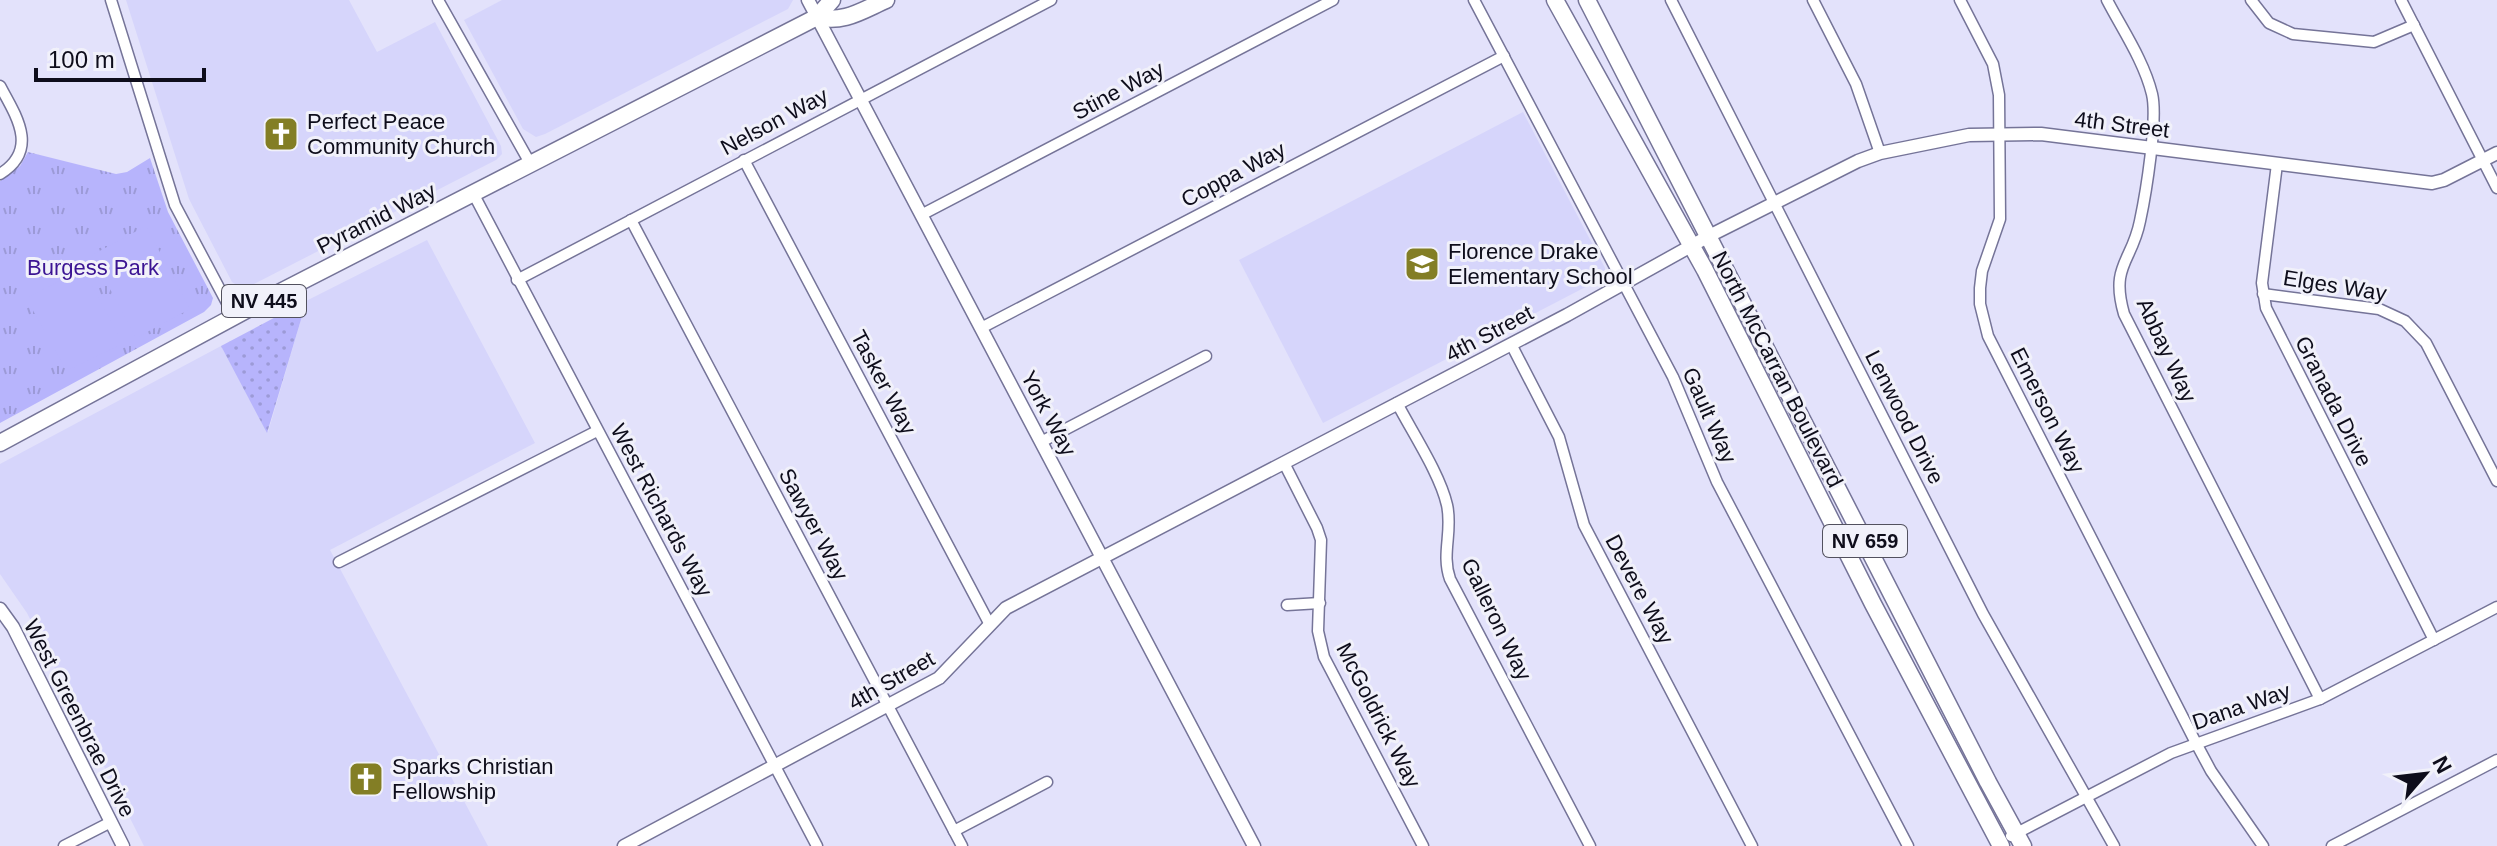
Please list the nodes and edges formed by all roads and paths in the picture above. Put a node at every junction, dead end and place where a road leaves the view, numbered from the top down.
1 (111, 0) edge
2 (438, 0) edge
3 (808, 0) edge
4 (832, 0) edge
5 (886, 0) edge
6 (1051, 0) edge
7 (1333, 0) edge
8 (1474, 0) edge
9 (1555, 0) edge
10 (1587, 0) edge
11 (1671, 0) edge
12 (1813, 0) edge
13 (1960, 0) edge
14 (2107, 0) edge
15 (2251, 0) edge
16 (2401, 0) edge
17 (817, 17) junction
18 (2414, 25) junction
19 (1504, 56) junction
20 (0, 86) edge
21 (860, 99) junction
22 (2000, 133) junction
23 (2150, 148) junction
24 (1880, 153) junction
25 (2497, 153) edge
26 (744, 160) junction
27 (2483, 160) junction
28 (530, 163) junction
29 (2277, 164) junction
30 (0, 174) edge
31 (2497, 188) edge
32 (473, 193) junction
33 (1773, 203) junction
34 (921, 215) junction
35 (631, 220) junction
36 (1709, 236) junction
37 (1691, 246) junction
38 (517, 280) junction
39 (1623, 282) junction
40 (2263, 294) junction
41 (234, 316) junction
42 (981, 328) junction
43 (1511, 344) junction
44 (1206, 356) dead end
45 (1397, 403) junction
46 (597, 431) junction
47 (1041, 442) junction
48 (0, 443) edge
49 (1284, 463) junction
50 (2497, 481) edge
51 (1103, 557) junction
52 (339, 562) dead end
53 (1320, 603) junction
54 (1287, 605) dead end
55 (2497, 607) edge
56 (0, 609) edge
57 (989, 623) junction
58 (2434, 640) junction
59 (2320, 699) junction
60 (888, 706) junction
61 (2196, 743) junction
62 (2497, 760) edge
63 (775, 766) junction
64 (1047, 782) dead end
65 (2086, 795) junction
66 (111, 822) junction
67 (954, 831) junction
68 (2019, 840) edge
69 (2000, 844) edge
70 (64, 846) edge
71 (123, 846) edge
72 (624, 846) edge
73 (817, 846) edge
74 (962, 846) edge
75 (1254, 846) edge
76 (1423, 846) edge
77 (1590, 846) edge
78 (1752, 846) edge
79 (1908, 846) edge
80 (2114, 846) edge
81 (2263, 846) edge
82 (2332, 846) edge

1 - 41 street
2 - 28 street
3 - 17 street, York Way
4 - 17 main road, Pyramid Way / NV 445
5 - 17 main road, Pyramid Way / NV 445
6 - 21 street, Nelson Way
7 - 34 street, Stine Way
8 - 19 street, Gault Way
9 - 37 main road, North McCarran Boulevard / NV 659
10 - 36 main road, North McCarran Boulevard / NV 659
11 - 33 street, Lenwood Drive
12 - 24 street
13 - 22 street, Emerson Way
14 - 23 street, Abbay Way
15 - 18 street
16 - 18 street
17 - 21 street, York Way
17 - 28 main road, Pyramid Way / NV 445
18 - 27 street
19 - 39 street, Gault Way
19 - 42 street, Coppa Way
20 - 30 street
21 - 26 street, Nelson Way
21 - 34 street, York Way
22 - 23 street, 4th Street
22 - 24 street, 4th Street
22 - 61 street, Emerson Way
23 - 29 street, 4th Street
23 - 59 street, Abbay Way
24 - 33 street, 4th Street
25 - 27 street, 4th Street
26 - 35 street, Nelson Way
26 - 57 street, Tasker Way
27 - 29 street, 4th Street
27 - 31 street
28 - 32 main road, Pyramid Way / NV 445
29 - 40 street, Granada Drive
32 - 38 street, West Richards Way
32 - 41 main road, Pyramid Way / NV 445
33 - 36 street, 4th Street
33 - 65 street, Lenwood Drive
34 - 42 street, York Way
35 - 38 street, Nelson Way
35 - 60 street, Sawyer Way
36 - 37 street, 4th Street
36 - 68 main road, North McCarran Boulevard / NV 659
37 - 39 street, 4th Street
37 - 69 main road, North McCarran Boulevard / NV 659
38 - 46 street, West Richards Way
39 - 43 street, 4th Street
39 - 79 street, Gault Way
40 - 50 street, Elges Way
40 - 58 street, Granada Drive
41 - 48 main road, Pyramid Way / NV 445
42 - 47 street, York Way
43 - 45 street, 4th Street
43 - 78 street, Devere Way
44 - 47 street
45 - 49 street, 4th Street
45 - 77 street, Galleron Way
46 - 52 street
46 - 63 street, West Richards Way
47 - 51 street, York Way
49 - 51 street, 4th Street
49 - 53 street, McGoldrick Way
51 - 57 street, 4th Street
51 - 75 street, York Way
53 - 54 street
53 - 76 street, McGoldrick Way
55 - 58 street, Dana Way
56 - 66 street, West Greenbrae Drive
57 - 60 street, 4th Street
58 - 59 street, Dana Way
59 - 61 street, Dana Way
60 - 63 street, 4th Street
60 - 67 street, Sawyer Way
61 - 65 street, Dana Way
61 - 81 street, Emerson Way
62 - 82 street
63 - 72 street, 4th Street
63 - 73 street, West Richards Way
64 - 67 street
65 - 68 street, Dana Way
65 - 80 street, Lenwood Drive
66 - 70 street
66 - 71 street, West Greenbrae Drive
67 - 74 street, Sawyer Way
68 - 69 street, Dana Way

